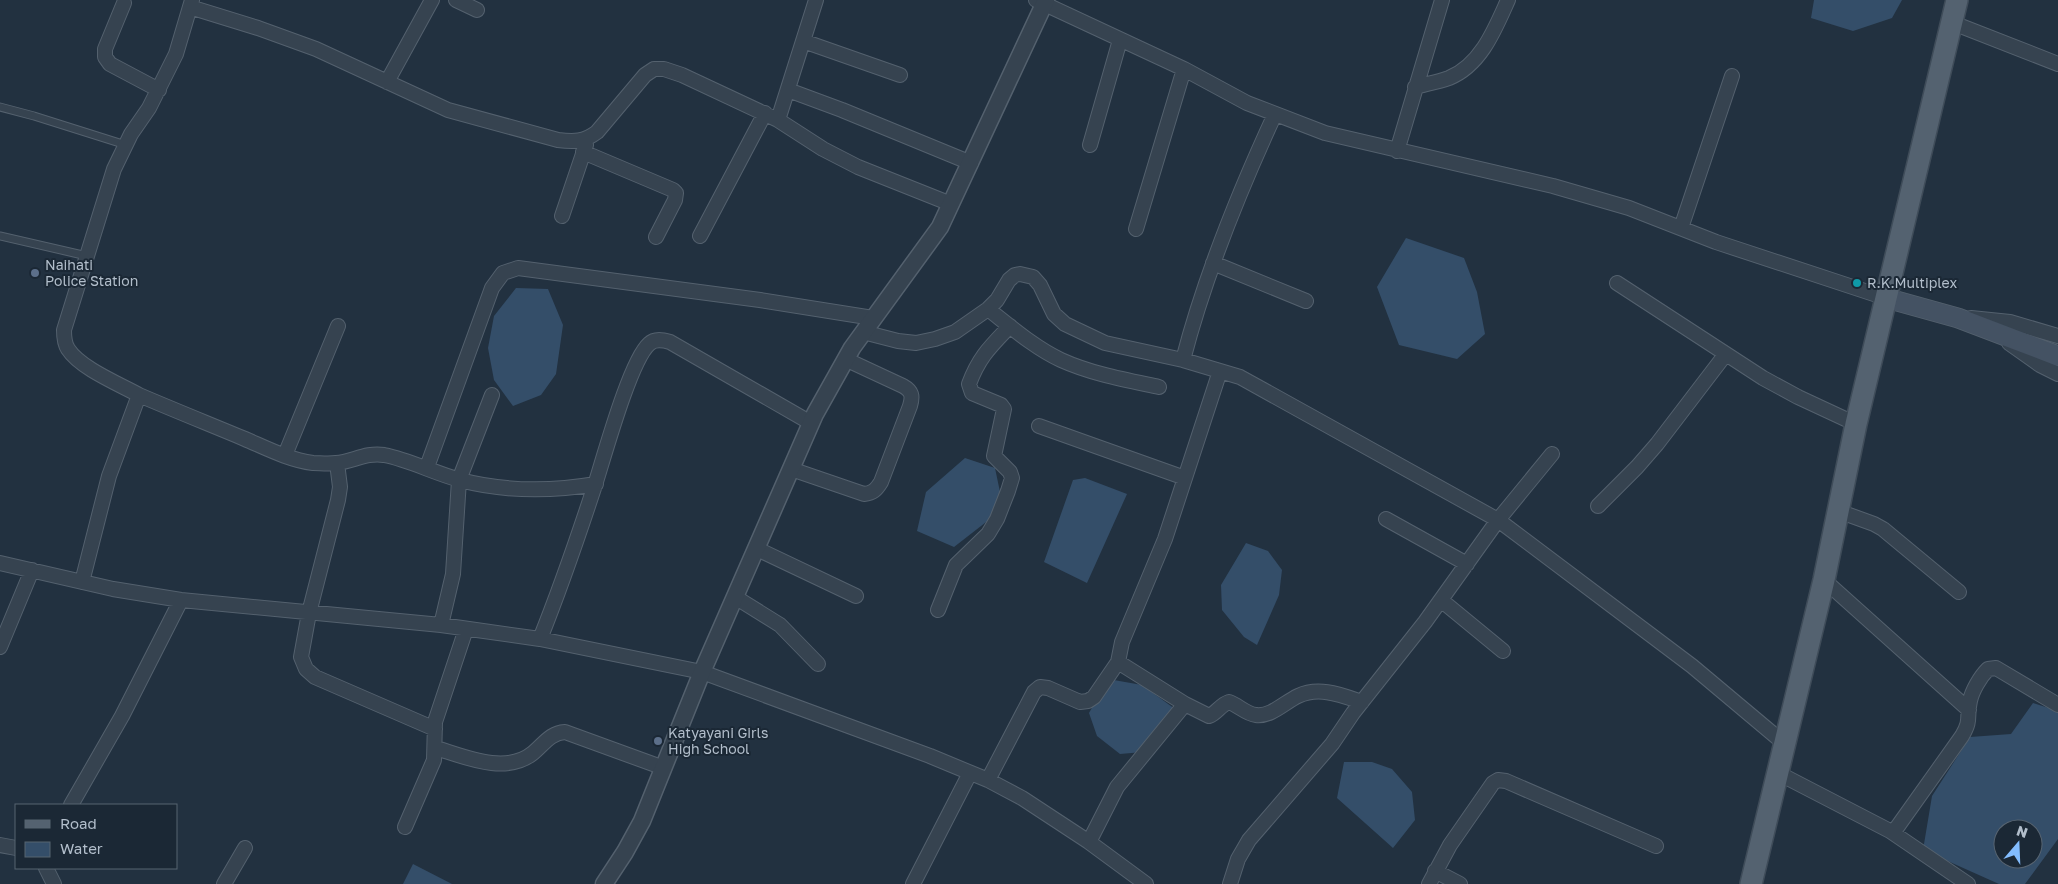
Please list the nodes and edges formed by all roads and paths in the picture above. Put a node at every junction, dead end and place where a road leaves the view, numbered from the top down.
1 (432, 0) edge
2 (456, 0) edge
3 (816, 0) edge
4 (1442, 0) edge
5 (1508, 0) edge
6 (1957, 0) edge
7 (1042, 1) edge
8 (124, 3) dead end
9 (191, 4) edge
10 (478, 10) dead end
11 (1953, 23) junction
12 (1120, 40) junction
13 (803, 41) junction
14 (2058, 64) edge
15 (1184, 69) junction
16 (900, 75) dead end
17 (1732, 76) dead end
18 (387, 82) junction
19 (1415, 87) junction
20 (158, 90) junction
21 (788, 90) junction
22 (0, 107) edge
23 (765, 113) junction
24 (1275, 114) junction
25 (778, 120) junction
26 (126, 145) junction
27 (585, 146) junction
28 (1090, 146) dead end
29 (1397, 151) junction
30 (971, 163) junction
31 (951, 204) junction
32 (562, 216) dead end
33 (1681, 228) junction
34 (1136, 229) dead end
35 (0, 236) edge
36 (700, 236) dead end
37 (656, 237) dead end
38 (87, 256) junction
39 (1213, 263) junction
40 (1617, 283) dead end
41 (1886, 298) junction
42 (1306, 301) dead end
43 (988, 310) junction
44 (1952, 316) junction
45 (873, 318) junction
46 (338, 326) dead end
47 (1010, 326) junction
48 (1992, 331) junction
49 (863, 332) junction
50 (2058, 336) edge
51 (1725, 355) junction
52 (2058, 356) edge
53 (845, 359) junction
54 (1183, 360) junction
55 (1220, 371) junction
56 (2058, 374) edge
57 (1158, 387) dead end
58 (139, 395) junction
59 (492, 395) dead end
60 (811, 424) junction
61 (1856, 424) junction
62 (1039, 426) dead end
63 (1552, 454) dead end
64 (285, 455) junction
65 (336, 464) junction
66 (427, 468) junction
67 (791, 469) junction
68 (1185, 478) junction
69 (459, 480) junction
70 (596, 484) junction
71 (1598, 506) dead end
72 (1838, 511) junction
73 (1386, 519) dead end
74 (1498, 520) junction
75 (757, 549) junction
76 (0, 563) edge
77 (1467, 564) junction
78 (32, 570) junction
79 (1824, 580) junction
80 (82, 582) junction
81 (1959, 592) dead end
82 (856, 596) dead end
83 (735, 597) junction
84 (181, 600) junction
85 (1441, 600) junction
86 (938, 610) dead end
87 (309, 613) junction
88 (441, 625) junction
89 (466, 629) junction
90 (540, 639) junction
91 (0, 647) edge
92 (1503, 651) dead end
93 (1118, 662) junction
94 (818, 664) dead end
95 (702, 672) junction
96 (1362, 702) junction
97 (1185, 704) junction
98 (2058, 705) edge
99 (1969, 710) junction
100 (435, 729) junction
101 (1785, 744) junction
102 (436, 748) junction
103 (664, 768) junction
104 (970, 773) junction
105 (1778, 773) junction
106 (988, 780) junction
107 (72, 804) edge
108 (405, 827) dead end
109 (1894, 833) junction
110 (1089, 842) junction
111 (0, 845) edge
112 (1656, 846) dead end
113 (15, 848) edge
114 (244, 848) dead end
115 (46, 869) edge
116 (1435, 870) junction
117 (54, 884) edge
118 (224, 884) edge
119 (604, 884) edge
120 (913, 884) edge
121 (1146, 884) edge
122 (1230, 884) edge
123 (1429, 884) edge
124 (1460, 884) edge
125 (1751, 884) edge
126 (1968, 884) edge

1 - 18 street
2 - 10 street
3 - 13 street
4 - 19 street
5 - 19 street
6 - 11 main road
7 - 12 street
7 - 30 street
8 - 20 street
9 - 18 street
9 - 20 street
11 - 14 street
11 - 41 main road
12 - 15 street
12 - 28 street
13 - 16 street
13 - 21 street
15 - 24 street
15 - 34 street
17 - 33 street
18 - 27 street
19 - 29 street
20 - 26 street
21 - 25 street
21 - 30 street
22 - 26 lane
23 - 25 street
23 - 27 street
23 - 36 street
24 - 29 street
24 - 39 street
25 - 31 street
26 - 38 street
27 - 32 street
27 - 37 street
29 - 33 street
30 - 31 street
31 - 45 street
33 - 41 street
35 - 38 lane
38 - 58 street
39 - 42 street
39 - 54 street
40 - 51 street
41 - 44 main road
41 - 61 main road
43 - 47 street
43 - 49 street
43 - 54 street
44 - 48 main road
44 - 50 street
45 - 49 street
45 - 66 street
46 - 64 street
47 - 57 street
47 - 86 street
48 - 52 main road
48 - 56 street
49 - 53 street
51 - 61 street
51 - 71 street
53 - 60 street
53 - 67 street
54 - 55 street
55 - 68 street
55 - 74 street
58 - 64 street
58 - 80 street
59 - 69 street
60 - 67 street
60 - 70 street
61 - 72 main road
62 - 68 street
63 - 74 street
64 - 65 street
65 - 66 street
65 - 87 street
66 - 69 street
67 - 75 street
68 - 93 street
69 - 70 street
69 - 88 street
70 - 90 street
72 - 79 main road
72 - 81 street
73 - 77 street
74 - 77 street
74 - 101 street
75 - 82 street
75 - 83 street
76 - 78 street
77 - 85 street
78 - 80 street
78 - 91 street
79 - 99 street
79 - 101 main road
80 - 84 street
83 - 94 street
83 - 95 street
84 - 87 street
84 - 107 street
85 - 92 street
85 - 96 street
87 - 88 street
87 - 100 street
88 - 89 street
89 - 90 street
89 - 100 street
90 - 95 street
93 - 97 street
93 - 106 street
95 - 103 street
95 - 104 street
96 - 97 street
96 - 122 street
97 - 110 street
98 - 99 street
99 - 109 street
100 - 102 street
101 - 105 main road
102 - 103 street
102 - 108 street
103 - 119 street
104 - 106 street
104 - 120 street
105 - 109 street
105 - 125 main road
106 - 110 street
109 - 126 street
110 - 121 street
111 - 113 street
112 - 116 street
114 - 118 street
115 - 117 street
116 - 123 street
116 - 124 street

